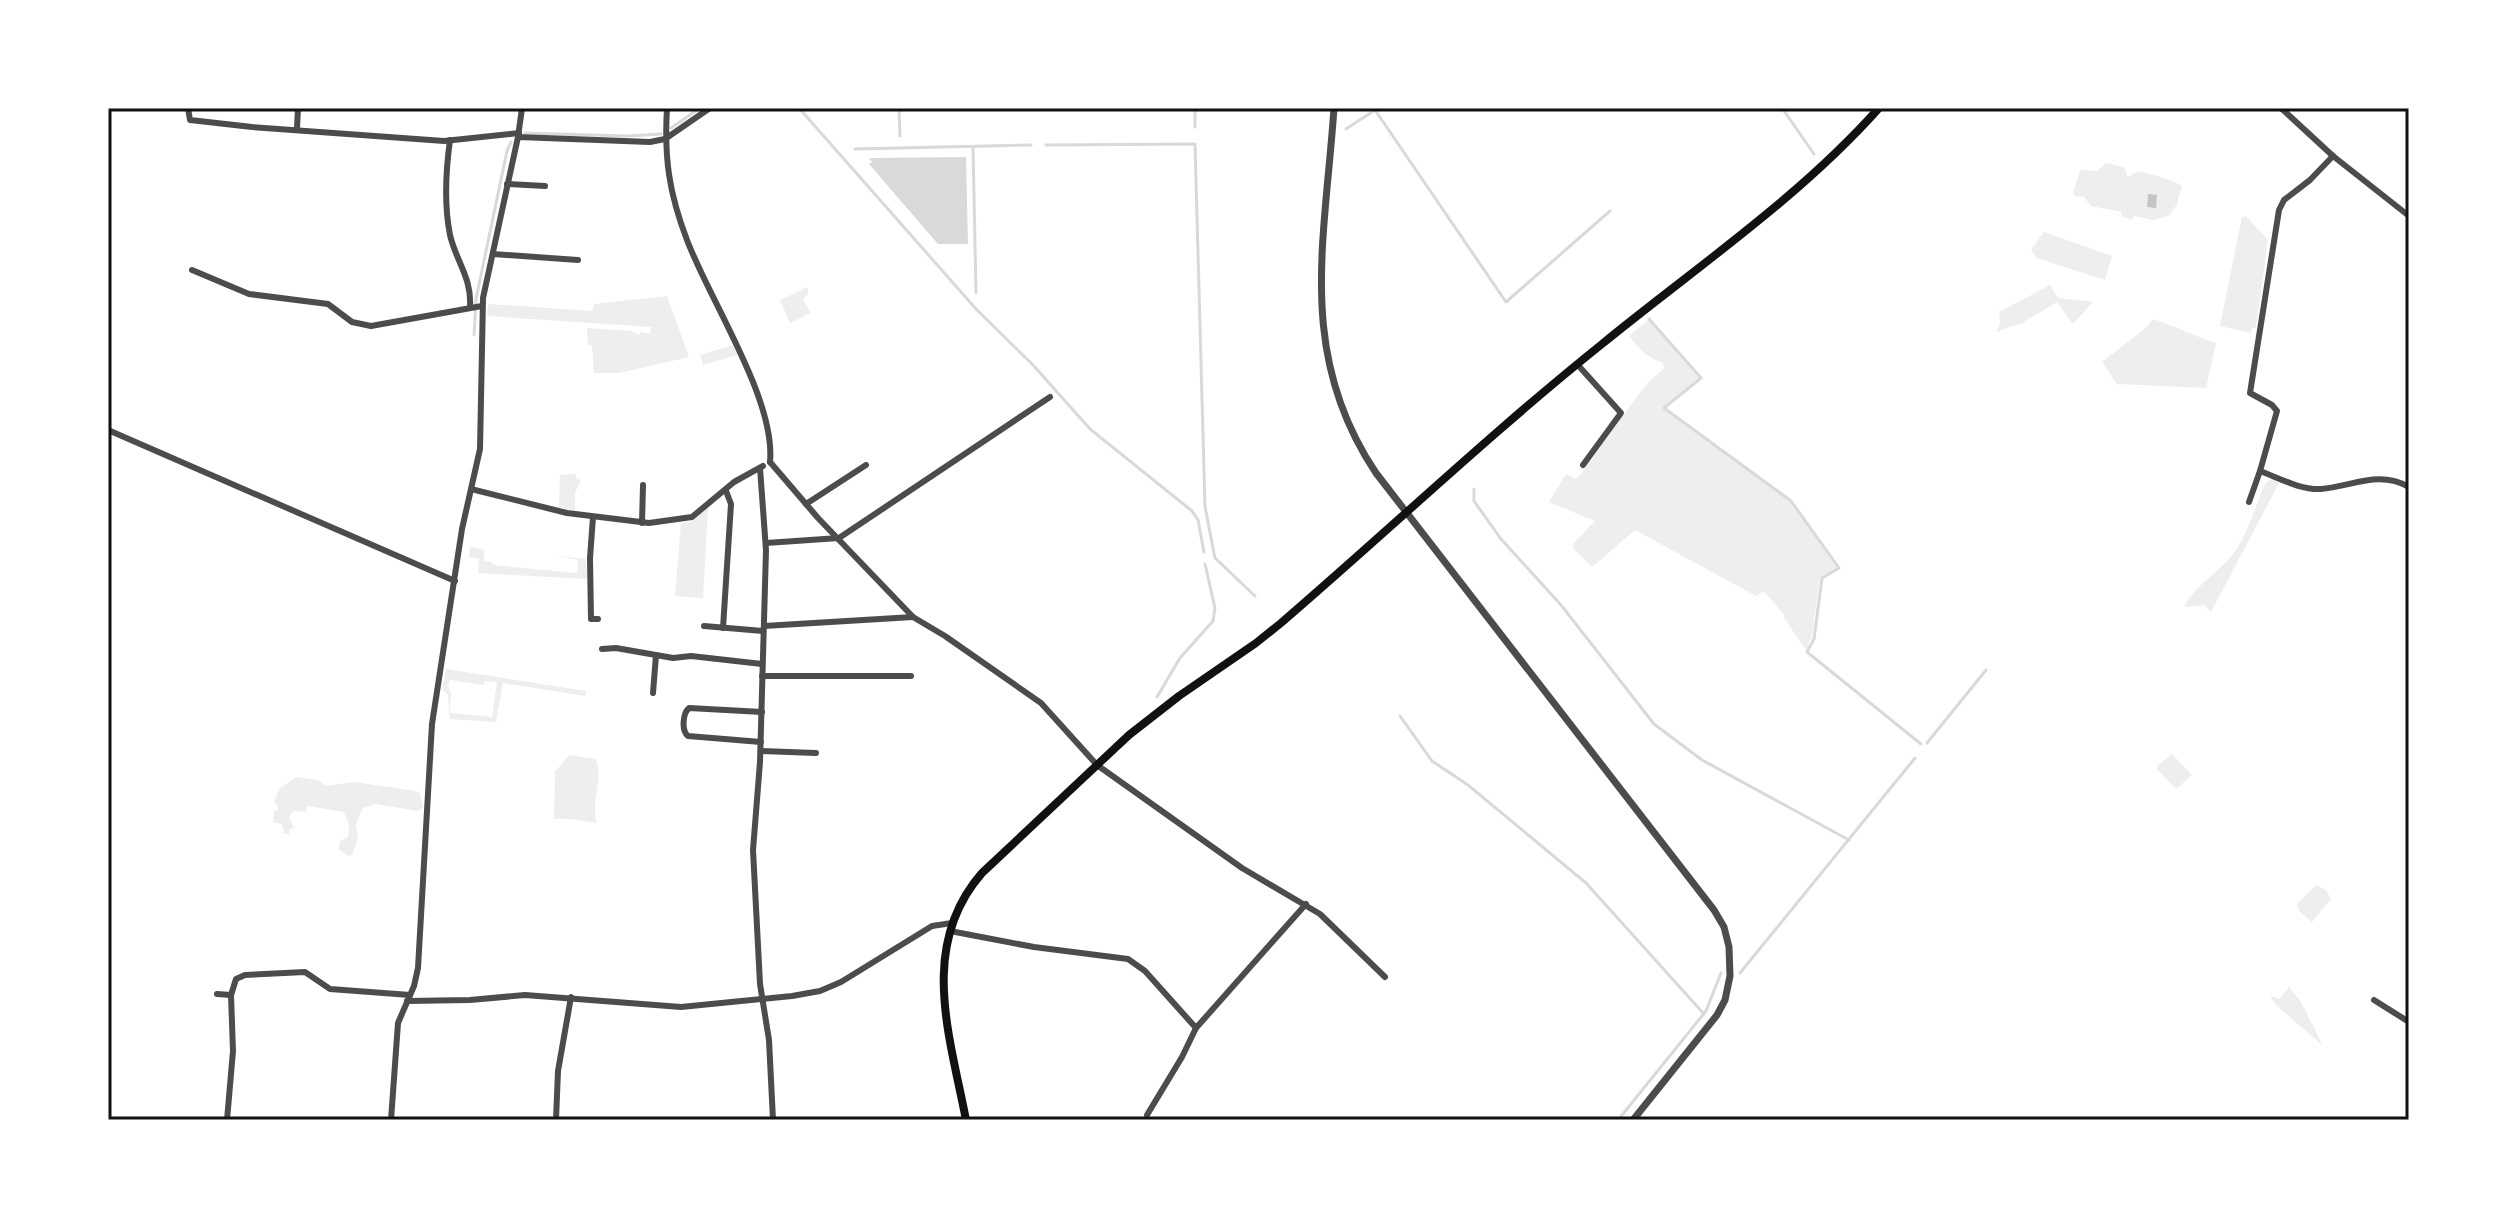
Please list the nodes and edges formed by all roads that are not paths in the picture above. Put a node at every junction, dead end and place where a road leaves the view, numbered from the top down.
1 (188, 108) edge
2 (298, 108) edge
3 (522, 108) edge
4 (667, 108) edge
5 (710, 108) edge
6 (1334, 108) edge
7 (1879, 108) edge
8 (2281, 108) edge
9 (297, 128) junction
10 (518, 135) junction
11 (665, 139) junction
12 (450, 140) junction
13 (2333, 156) junction
14 (507, 184) junction
15 (545, 186) dead end
16 (2409, 216) edge
17 (493, 254) junction
18 (578, 260) dead end
19 (192, 270) dead end
20 (476, 306) junction
21 (1577, 364) junction
22 (1050, 397) dead end
23 (108, 430) edge
24 (770, 462) junction
25 (866, 465) dead end
26 (1583, 465) dead end
27 (760, 468) junction
28 (2260, 471) junction
29 (643, 485) dead end
30 (2409, 487) edge
31 (471, 489) junction
32 (726, 491) junction
33 (2249, 502) dead end
34 (806, 504) junction
35 (1406, 512) junction
36 (593, 517) junction
37 (642, 523) junction
38 (839, 538) junction
39 (766, 543) junction
40 (455, 581) junction
41 (913, 617) junction
42 (598, 619) dead end
43 (704, 626) dead end
44 (723, 628) junction
45 (764, 628) junction
46 (602, 649) dead end
47 (656, 655) junction
48 (762, 664) junction
49 (762, 676) junction
50 (911, 676) dead end
51 (653, 693) dead end
52 (762, 712) junction
53 (761, 742) junction
54 (761, 751) junction
55 (816, 753) dead end
56 (1097, 765) junction
57 (1306, 904) junction
58 (951, 927) junction
59 (1385, 977) dead end
60 (217, 994) dead end
61 (231, 995) junction
62 (571, 997) junction
63 (408, 998) junction
64 (762, 1000) junction
65 (2374, 1000) dead end
66 (2409, 1022) edge
67 (1196, 1028) junction
68 (1147, 1115) dead end
69 (227, 1120) edge
70 (391, 1120) edge
71 (556, 1120) edge
72 (773, 1120) edge
73 (966, 1120) edge
74 (1633, 1120) edge

1 - 9 street
2 - 9 street
3 - 10 street
4 - 11 street
5 - 11 street
6 - 35 street
7 - 21 main road
8 - 13 street
9 - 12 street
10 - 11 street
10 - 12 street
10 - 14 street
11 - 24 street
12 - 20 street
13 - 16 street
13 - 28 street
14 - 15 street
14 - 17 street
17 - 18 street
17 - 20 street
19 - 20 street
20 - 31 street
21 - 26 street
21 - 35 main road
22 - 38 street
23 - 40 street
24 - 27 street
24 - 34 street
25 - 34 street
27 - 32 street
27 - 39 street
28 - 30 street
28 - 33 street
29 - 37 street
31 - 36 street
31 - 40 street
32 - 37 street
32 - 44 street
34 - 38 street
35 - 56 main road
35 - 74 street
36 - 37 street
36 - 42 street
38 - 39 street
38 - 41 street
39 - 45 street
40 - 63 street
41 - 45 street
41 - 56 street
43 - 44 street
44 - 45 street
45 - 48 street
46 - 47 street
47 - 48 street
47 - 51 street
48 - 49 street
49 - 50 street
49 - 52 street
52 - 53 street
52 - 53 street
53 - 54 street
54 - 55 street
54 - 64 street
56 - 57 street
56 - 58 main road
57 - 59 street
57 - 67 street
58 - 64 street
58 - 67 street
58 - 73 main road
60 - 61 street
61 - 63 street
61 - 69 street
62 - 63 street
62 - 64 street
62 - 71 street
63 - 70 street
64 - 72 street
65 - 66 street
67 - 68 street

